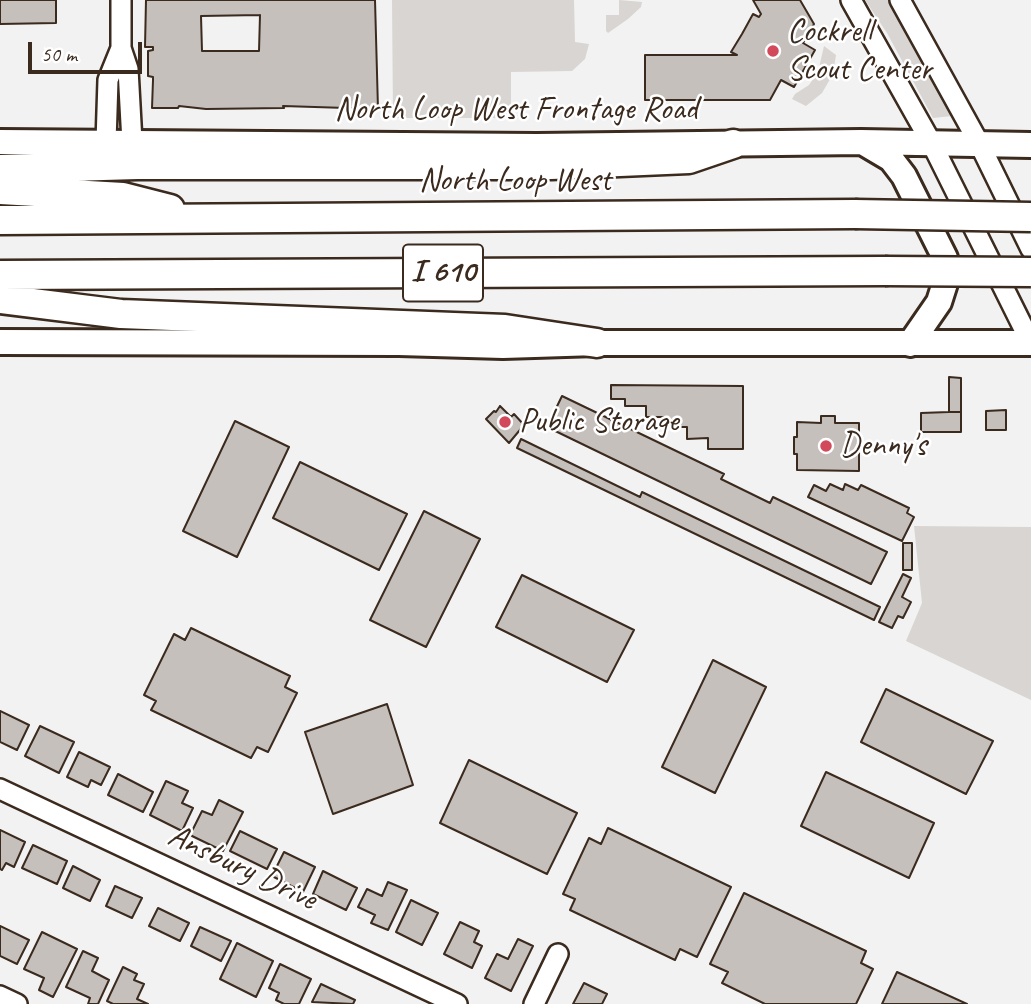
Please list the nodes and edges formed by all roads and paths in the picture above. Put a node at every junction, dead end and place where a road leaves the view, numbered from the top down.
1 (121, 0) edge
2 (851, 0) edge
3 (900, 0) edge
4 (121, 48) junction
5 (0, 142) edge
6 (106, 142) junction
7 (861, 142) junction
8 (733, 144) joint
9 (932, 144) junction
10 (980, 145) junction
11 (1031, 145) edge
12 (135, 153) junction
13 (0, 169) edge
14 (0, 190) edge
15 (1031, 217) edge
16 (205, 218) junction
17 (0, 220) edge
18 (1031, 249) edge
19 (1031, 272) edge
20 (0, 275) edge
21 (0, 299) edge
22 (0, 342) edge
23 (1031, 343) edge
24 (597, 344) junction
25 (910, 344) junction
26 (0, 789) edge
27 (558, 954) dead end
28 (0, 996) edge
29 (17, 1004) edge
30 (457, 1004) edge
31 (534, 1004) edge

1 - 4 street
2 - 9 street
3 - 10 street
4 - 6 street
4 - 12 street
5 - 6 main road
6 - 12 main road
7 - 8 main road, North Loop West Frontage Road
7 - 9 main road, North Loop West Frontage Road
7 - 25 main road
8 - 12 highway
9 - 10 main road, North Loop West Frontage Road
9 - 23 street
10 - 11 main road, North Loop West Frontage Road
10 - 18 street
12 - 13 highway
14 - 16 highway
15 - 16 highway, North Loop West / I 610, bridge
16 - 17 highway, North Loop West / I 610
19 - 20 highway, I 610, bridge
21 - 24 highway
22 - 24 main road
23 - 25 main road
24 - 25 main road
26 - 30 street, Ansbury Drive
27 - 31 street
28 - 29 street

